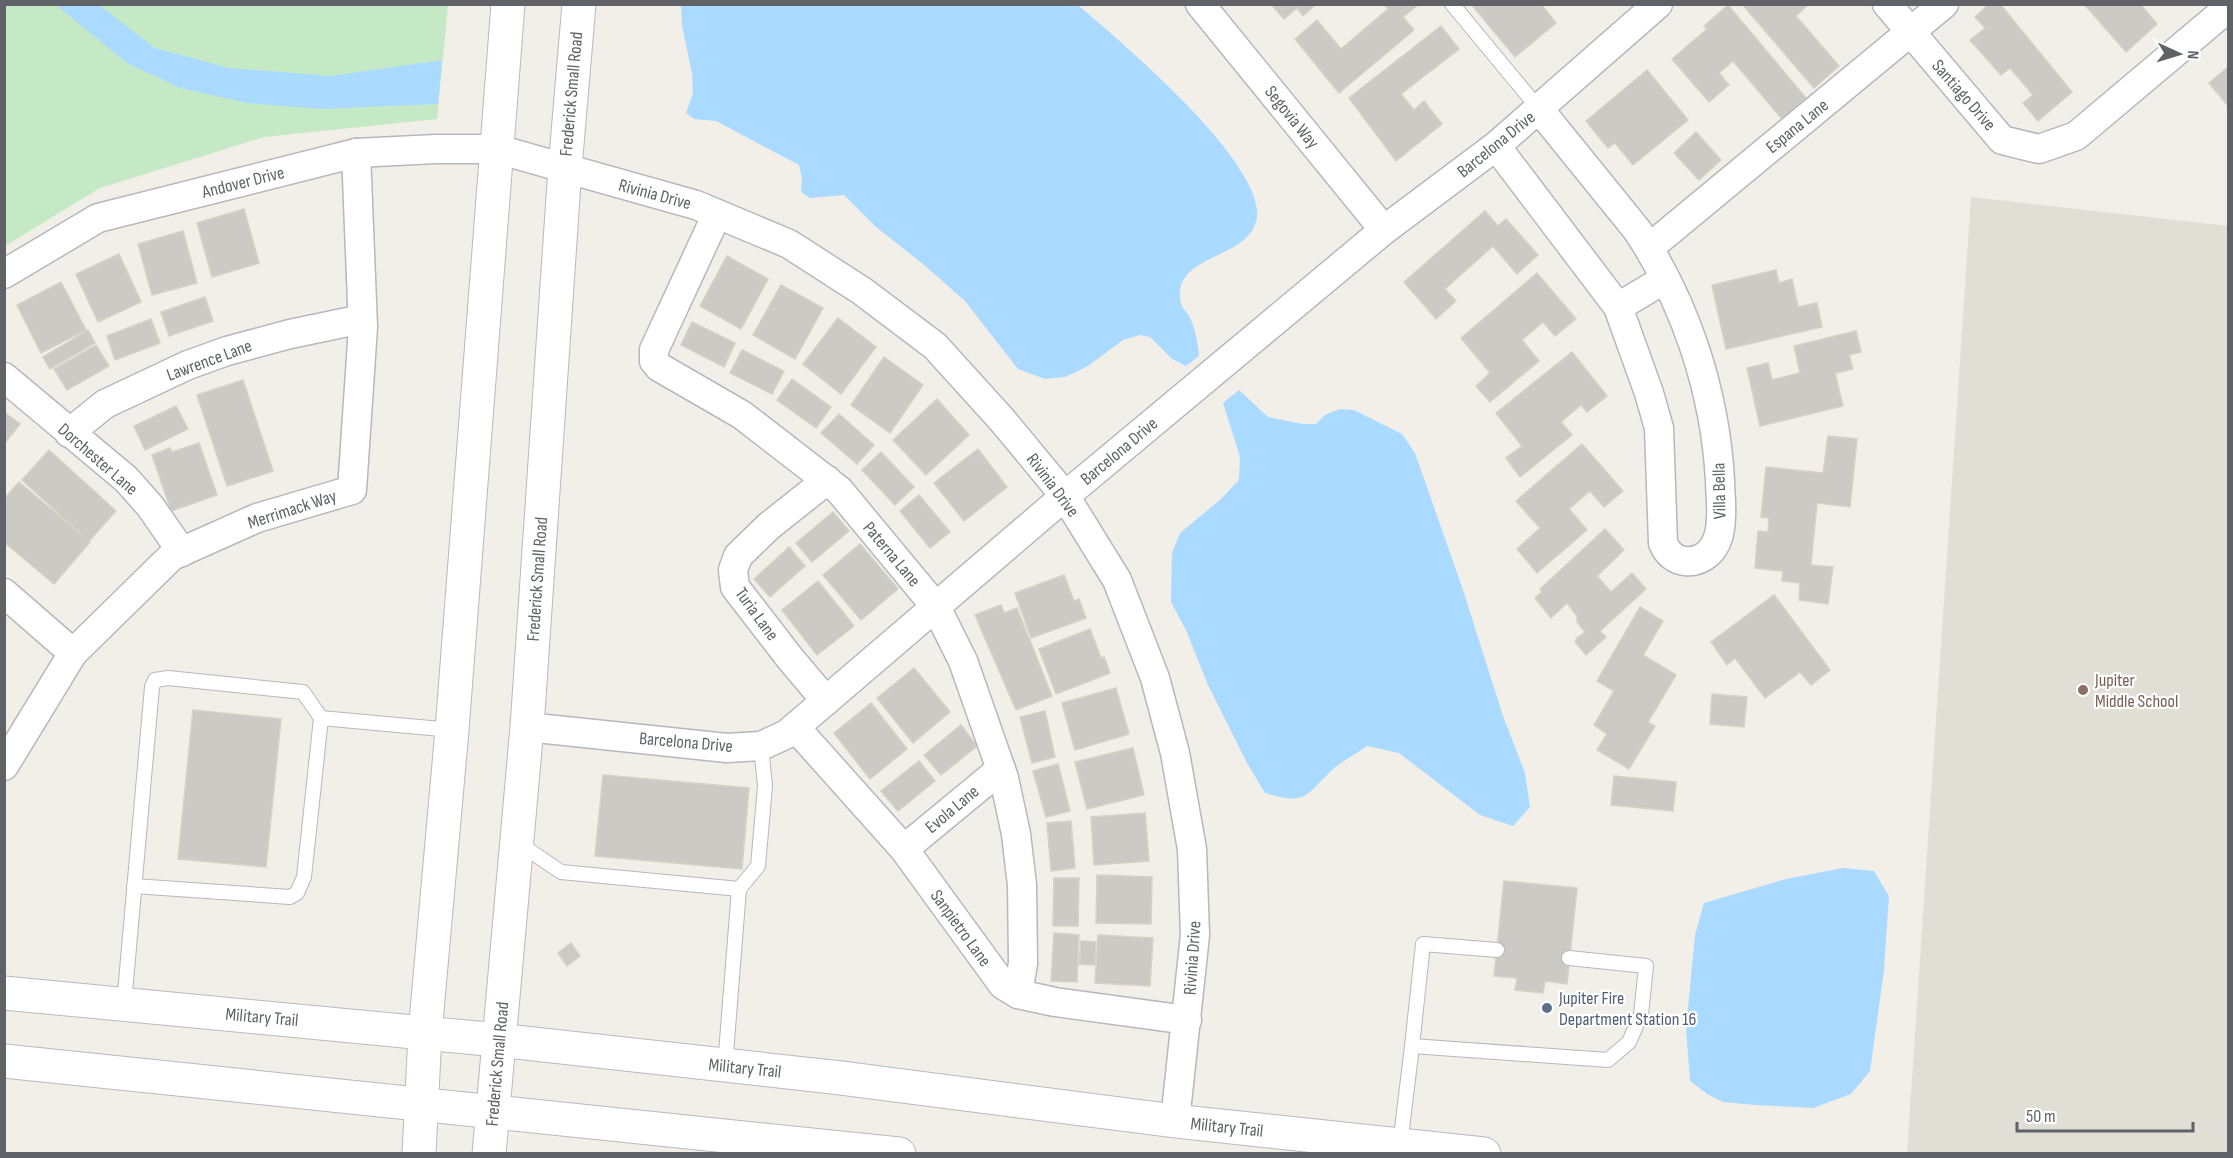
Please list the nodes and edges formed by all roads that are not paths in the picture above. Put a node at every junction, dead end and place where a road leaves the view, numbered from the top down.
1 (508, 4) edge
2 (579, 4) edge
3 (1200, 4) edge
4 (1452, 4) edge
5 (1658, 4) edge
6 (1887, 4) edge
7 (1944, 4) edge
8 (2229, 8) edge
9 (1910, 33) junction
10 (1539, 109) junction
11 (1496, 146) junction
12 (497, 149) junction
13 (356, 153) junction
14 (565, 168) junction
15 (717, 214) junction
16 (1384, 230) junction
17 (1649, 248) junction
18 (4, 274) edge
19 (1665, 279) junction
20 (1618, 307) junction
21 (362, 319) junction
22 (4, 377) edge
23 (69, 433) junction
24 (827, 480) junction
25 (1065, 496) junction
26 (182, 552) junction
27 (4, 593) edge
28 (936, 607) junction
29 (73, 653) junction
30 (826, 701) junction
31 (321, 718) junction
32 (527, 727) junction
33 (795, 727) junction
34 (452, 730) junction
35 (761, 746) junction
36 (4, 766) edge
37 (1000, 769) junction
38 (517, 842) junction
39 (904, 849) junction
40 (134, 886) junction
41 (739, 889) junction
42 (1497, 950) dead end
43 (1569, 958) dead end
44 (4, 993) edge
45 (1018, 994) junction
46 (124, 1004) junction
47 (1187, 1020) junction
48 (425, 1033) junction
49 (498, 1040) junction
50 (1412, 1046) junction
51 (4, 1061) edge
52 (725, 1066) junction
53 (422, 1104) junction
54 (493, 1111) junction
55 (1175, 1121) junction
56 (743, 1146) edge
57 (1399, 1149) edge
58 (419, 1154) edge
59 (489, 1154) edge
60 (899, 1154) edge
61 (1484, 1154) edge

1 - 12 main road
2 - 14 main road, Frederick Small Road
3 - 16 street, Segovia Way
4 - 10 lane
5 - 10 street, Barcelona Drive
6 - 9 street, Santiago Drive
7 - 9 street, Espana Lane
8 - 9 street, Santiago Drive
9 - 17 street, Espana Lane
10 - 11 street, Barcelona Drive
10 - 17 street, Villa Bella
11 - 16 street, Barcelona Drive
11 - 20 street, Villa Bella
12 - 13 street, Andover Drive
12 - 14 street, Rivinia Drive
12 - 34 main road
13 - 18 street, Andover Drive
13 - 21 street, Merrimack Way
14 - 15 street, Rivinia Drive
14 - 32 main road, Frederick Small Road
15 - 24 street, Paterna Lane
15 - 25 street, Rivinia Drive
16 - 25 street, Barcelona Drive
17 - 19 street, Villa Bella
19 - 20 street
19 - 20 street, Villa Bella
21 - 23 street, Lawrence Lane
21 - 26 street, Merrimack Way
22 - 23 street, Dorchester Lane
23 - 26 street, Dorchester Lane
24 - 28 street, Paterna Lane
24 - 30 street, Turia Lane
25 - 28 street, Barcelona Drive
25 - 47 street, Rivinia Drive
26 - 29 street, Merrimack Way
27 - 29 street
28 - 30 street, Barcelona Drive
28 - 37 street, Paterna Lane
29 - 36 street, Merrimack Way
30 - 33 street, Barcelona Drive
31 - 34 lane
31 - 40 lane
31 - 40 lane
32 - 35 street, Barcelona Drive
32 - 38 main road, Frederick Small Road
33 - 35 street, Barcelona Drive
33 - 39 street, Sanpietro Lane
34 - 48 main road
35 - 41 lane
37 - 39 street, Evola Lane
37 - 45 street, Paterna Lane
38 - 41 lane
38 - 49 main road, Frederick Small Road
39 - 45 street, Sanpietro Lane
40 - 46 lane
41 - 52 lane
42 - 50 lane
43 - 50 lane
44 - 46 main road, Military Trail
45 - 47 street, Sanpietro Lane
46 - 48 main road, Military Trail
47 - 55 street, Rivinia Drive
48 - 49 main road, Military Trail
48 - 53 main road
49 - 52 main road, Military Trail
49 - 54 main road, Frederick Small Road
50 - 57 lane
51 - 53 main road
52 - 55 main road, Military Trail
53 - 54 main road
53 - 58 main road
54 - 56 main road
54 - 59 main road, Frederick Small Road
55 - 57 main road, Military Trail
56 - 60 main road
57 - 61 main road, Military Trail

